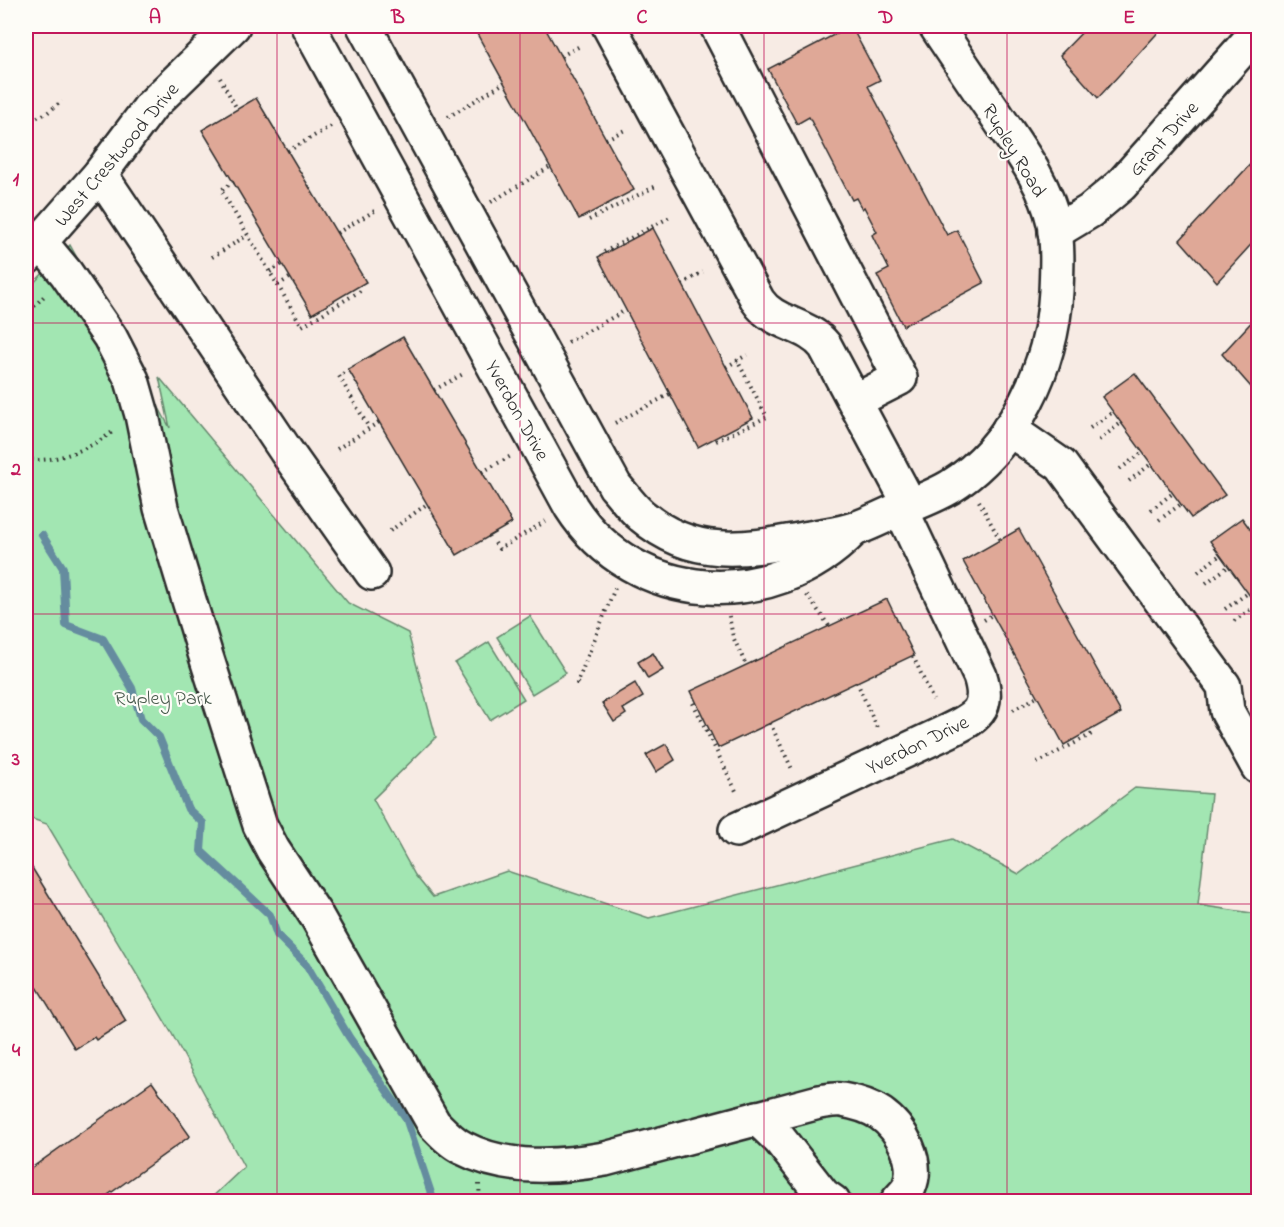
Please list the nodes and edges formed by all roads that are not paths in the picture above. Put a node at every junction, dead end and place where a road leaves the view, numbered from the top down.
1 (233, 26) edge
2 (308, 26) edge
3 (364, 26) edge
4 (609, 26) edge
5 (717, 26) edge
6 (936, 26) edge
7 (1258, 31) edge
8 (100, 174) junction
9 (1055, 232) junction
10 (33, 251) edge
11 (855, 401) junction
12 (1009, 429) junction
13 (906, 507) junction
14 (854, 530) junction
15 (372, 573) dead end
16 (1258, 767) edge
17 (736, 831) dead end
18 (757, 1118) junction
19 (833, 1202) edge
20 (897, 1202) edge

1 - 8 street, West Crestwood Drive
2 - 14 street, Yverdon Drive
3 - 14 street, Yverdon Drive
4 - 11 street
5 - 11 street
6 - 9 street, Rupley Road
7 - 9 street, Grant Drive
8 - 10 street, West Crestwood Drive
8 - 15 street
9 - 12 street, Rupley Road
10 - 18 street
11 - 13 street
12 - 13 street, Rupley Road
12 - 16 street
13 - 14 street, Yverdon Drive
13 - 17 street, Yverdon Drive
18 - 19 street
18 - 20 street

